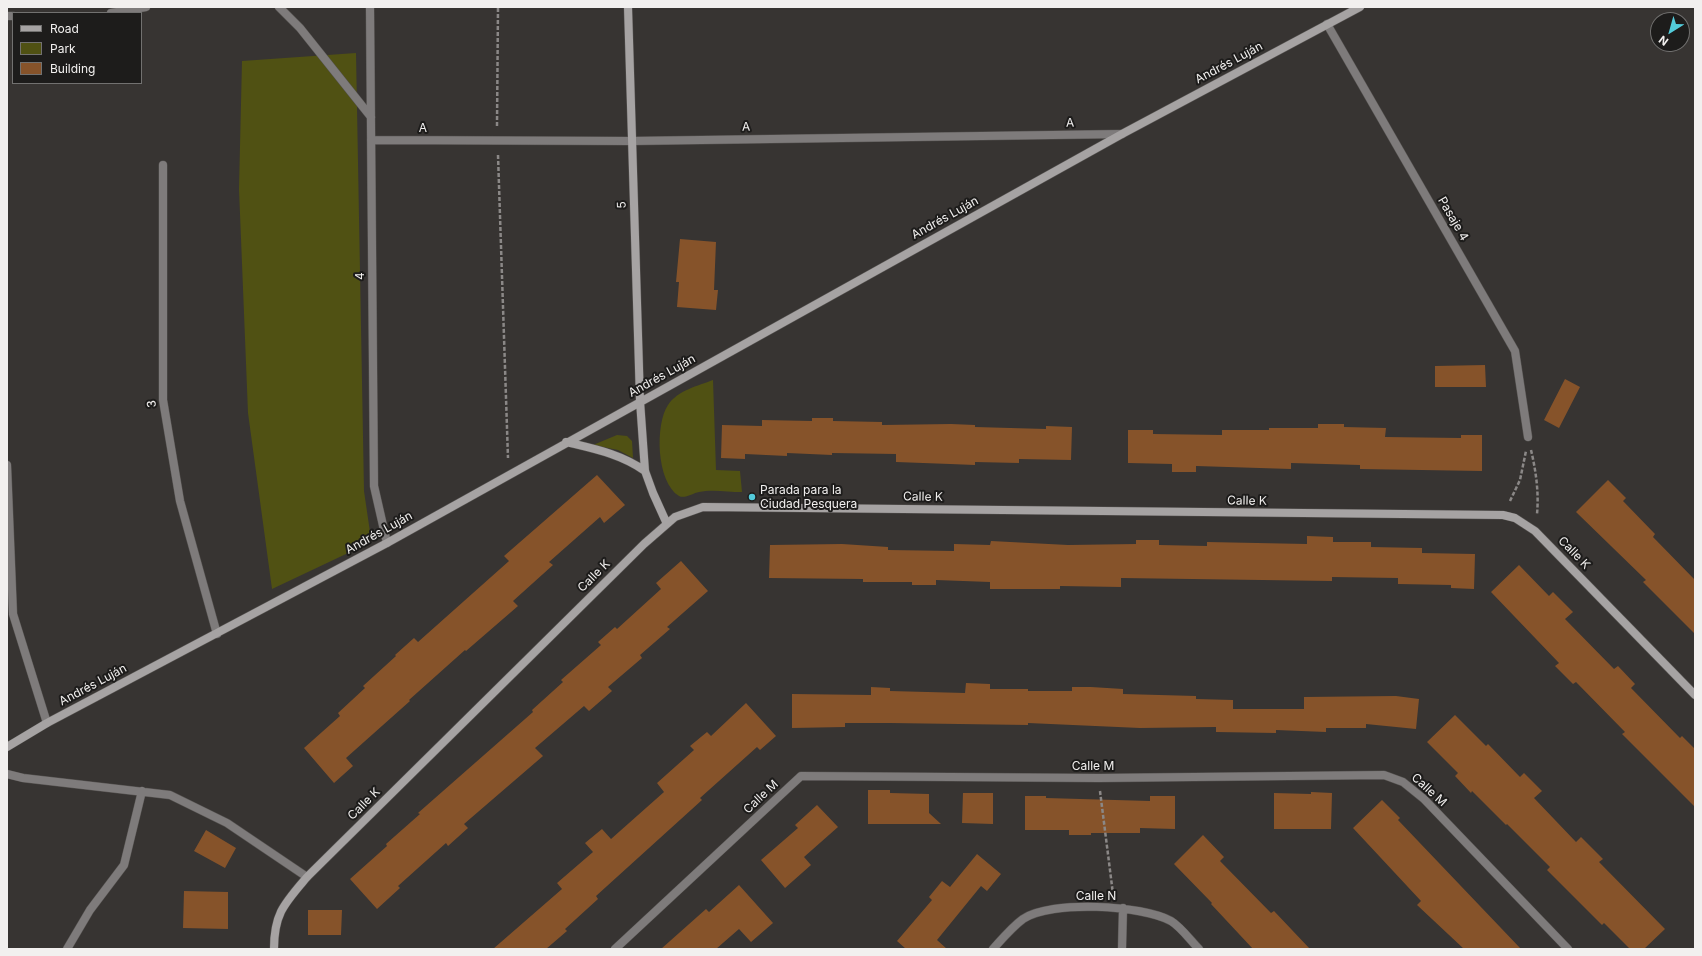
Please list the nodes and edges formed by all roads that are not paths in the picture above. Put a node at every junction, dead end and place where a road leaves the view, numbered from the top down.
1 (146, 7) edge
2 (279, 7) edge
3 (370, 7) edge
4 (628, 7) edge
5 (1360, 7) edge
6 (117, 12) edge
7 (1327, 24) junction
8 (371, 117) junction
9 (1122, 134) junction
10 (371, 140) junction
11 (632, 140) junction
12 (163, 165) dead end
13 (640, 401) junction
14 (1528, 437) road end
15 (566, 442) junction
16 (7, 465) edge
17 (645, 471) junction
18 (667, 524) junction
19 (387, 543) junction
20 (217, 634) junction
21 (1695, 696) edge
22 (47, 723) junction
23 (7, 746) edge
24 (7, 774) edge
25 (142, 791) junction
26 (307, 877) junction
27 (1119, 908) junction
28 (67, 949) edge
29 (274, 949) edge
30 (615, 949) edge
31 (993, 949) edge
32 (1122, 949) edge
33 (1199, 949) edge
34 (1568, 949) edge

1 - 6 street
2 - 8 street
3 - 8 street, 4
4 - 11 street, 5
5 - 7 street, Andrés Luján
7 - 9 street, Andrés Luján
7 - 14 street, Pasaje 4
8 - 10 street, 4
9 - 11 street, A
9 - 13 street, Andrés Luján
10 - 11 street, A
10 - 19 street, 4
11 - 13 street, 5
12 - 20 street, 3
13 - 15 street, Andrés Luján
13 - 17 street, 5
15 - 17 street
15 - 19 street, Andrés Luján
16 - 22 street
17 - 18 street, 5
18 - 21 street, Calle K
18 - 26 street, Calle K
19 - 20 street, Andrés Luján
20 - 22 street, Andrés Luján
22 - 23 street, Andrés Luján
24 - 25 street
25 - 26 street
25 - 28 street
26 - 29 street, Calle K
27 - 31 street, Calle N
27 - 32 street
27 - 33 street, Calle N
30 - 34 street, Calle M

